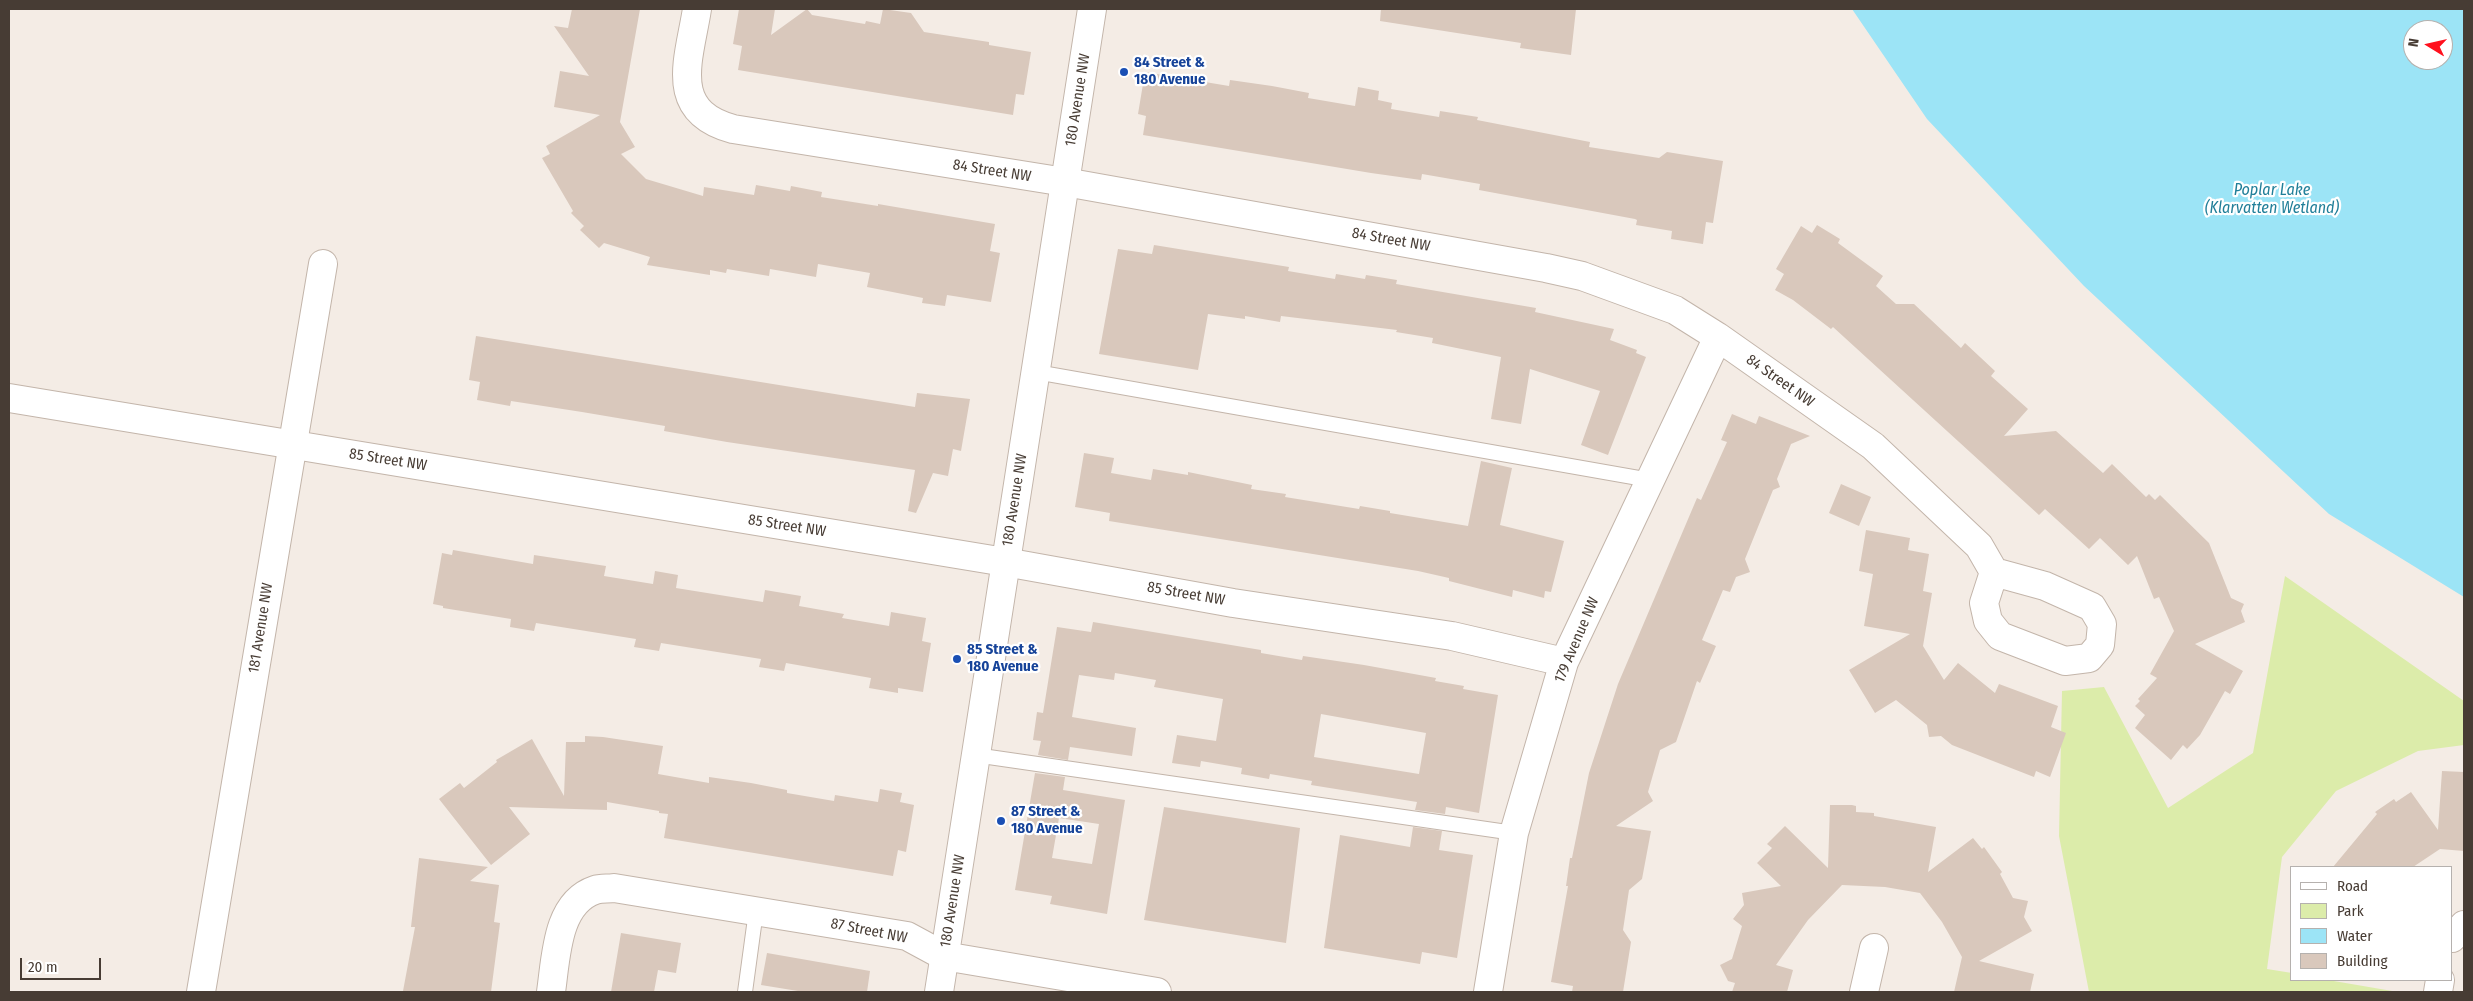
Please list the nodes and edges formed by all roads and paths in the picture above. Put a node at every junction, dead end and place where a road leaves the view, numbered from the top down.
1 (697, 9) edge
2 (1092, 9) edge
3 (1065, 182) junction
4 (323, 264) dead end
5 (1718, 337) junction
6 (1036, 372) junction
7 (9, 398) edge
8 (292, 444) junction
9 (1650, 480) junction
10 (1005, 562) junction
11 (1994, 572) dead end
12 (1564, 662) junction
13 (975, 755) junction
14 (1514, 833) junction
15 (756, 911) junction
16 (1874, 948) dead end
17 (944, 956) junction
18 (201, 992) edge
19 (551, 992) edge
20 (744, 992) edge
21 (939, 992) edge
22 (1158, 992) edge
23 (1488, 992) edge
24 (1864, 992) edge

1 - 3 street, 84 Street NW
2 - 3 street, 180 Avenue NW
3 - 5 street, 84 Street NW
3 - 6 street, 180 Avenue NW
4 - 8 street, 181 Avenue NW
5 - 9 street, 179 Avenue NW
5 - 11 street, 84 Street NW
6 - 9 lane
6 - 10 street, 180 Avenue NW
7 - 8 street, 85 Street NW
8 - 10 street, 85 Street NW
8 - 18 street, 181 Avenue NW
9 - 12 street, 179 Avenue NW
10 - 12 street, 85 Street NW
10 - 13 street, 180 Avenue NW
12 - 14 street, 179 Avenue NW
13 - 14 lane
13 - 17 street, 180 Avenue NW
14 - 23 street, 179 Avenue NW
15 - 17 street, 87 Street NW
15 - 19 street, 87 Street NW
15 - 20 lane
16 - 24 street
17 - 21 street, 180 Avenue NW
17 - 22 street, 87 Street NW

